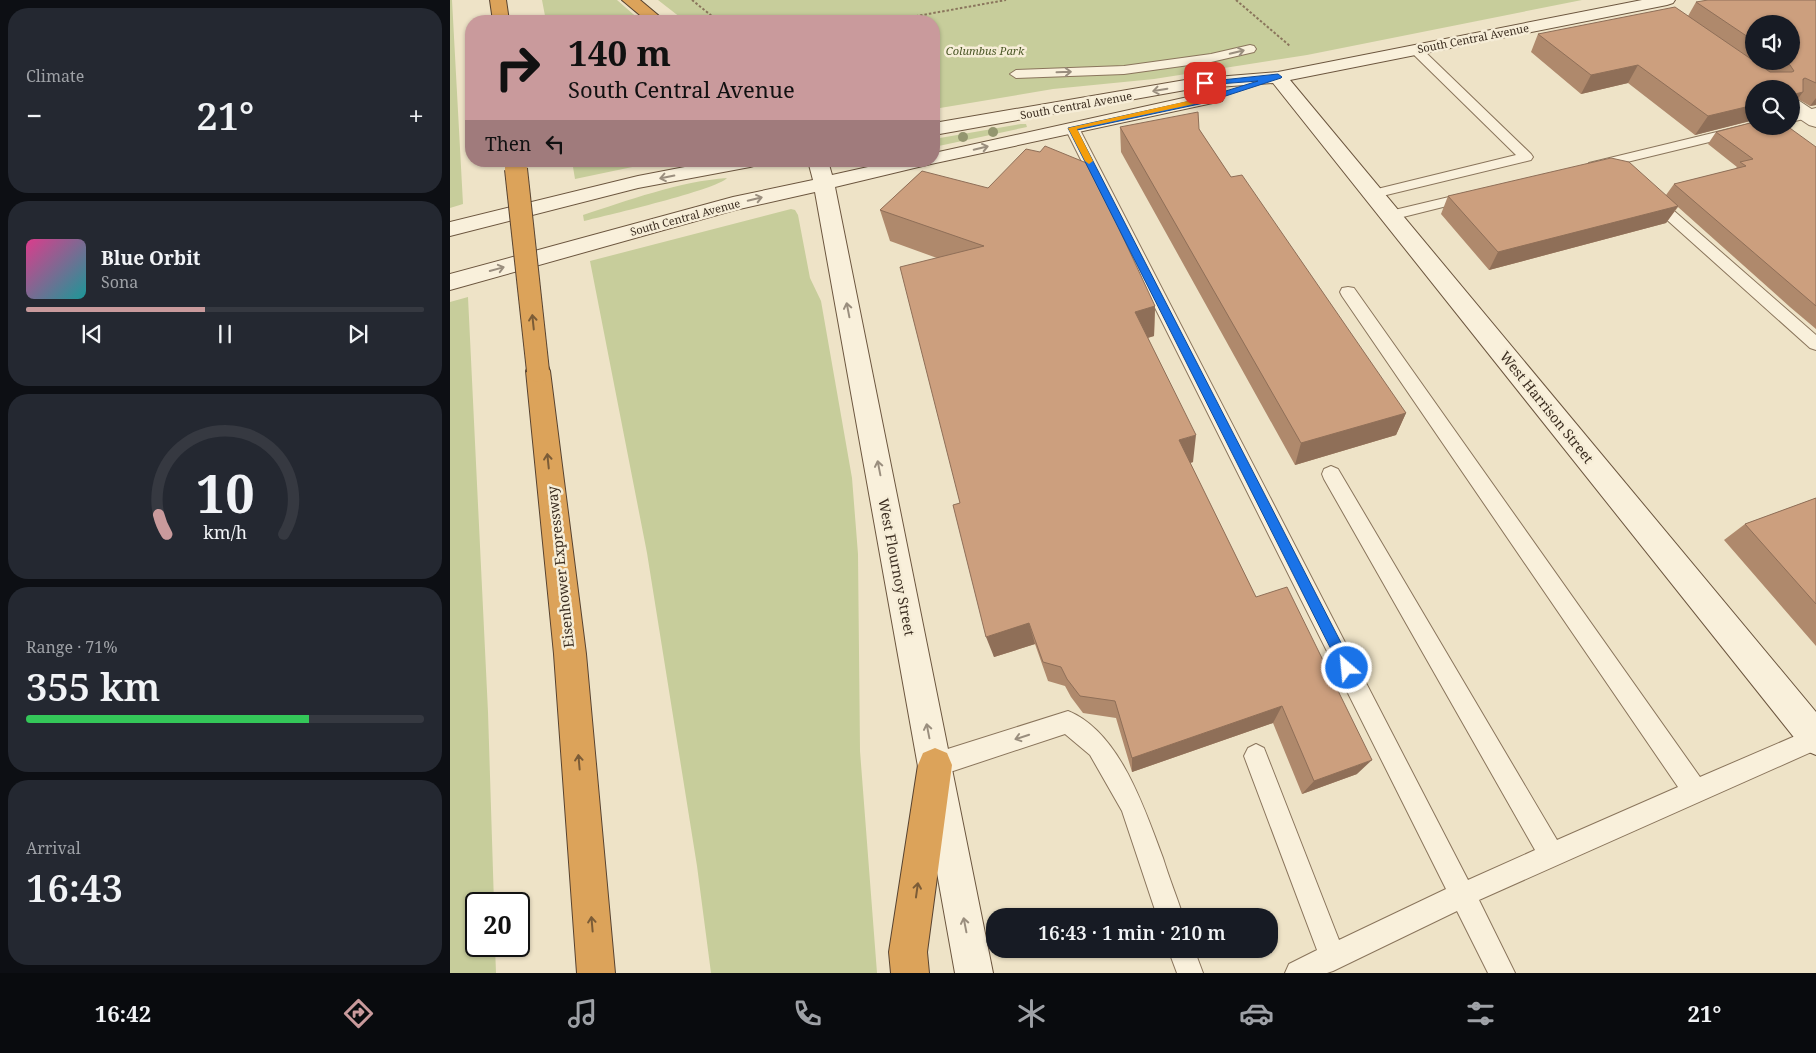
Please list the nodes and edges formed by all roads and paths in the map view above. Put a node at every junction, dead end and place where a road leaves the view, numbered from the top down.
1 (498, 0) edge
2 (630, 0) edge
3 (692, 0) edge
4 (1006, 0) edge
5 (1236, 0) edge
6 (1667, 0) edge
7 (1648, 4) junction
8 (499, 15) edge
9 (649, 15) edge
10 (711, 15) edge
11 (922, 15) edge
12 (1669, 19) edge
13 (1250, 50) dead end
14 (1294, 50) dead end
15 (1416, 50) junction
16 (1016, 74) dead end
17 (1278, 77) junction
18 (940, 128) edge
19 (1072, 128) junction
20 (1745, 129) edge
21 (940, 158) edge
22 (1610, 162) junction
23 (517, 167) edge
24 (718, 167) edge
25 (867, 167) edge
26 (1582, 169) edge
27 (821, 172) edge
28 (1625, 175) edge
29 (1640, 188) edge
30 (1485, 192) edge
31 (1374, 194) junction
32 (1391, 215) junction
33 (450, 229) edge
34 (450, 282) edge
35 (1348, 292) dead end
36 (1816, 344) edge
37 (1331, 474) dead end
38 (1068, 722) joint
39 (1816, 738) edge
40 (1256, 756) edge
41 (935, 765) junction
42 (1696, 792) junction
43 (1552, 855) junction
44 (1462, 895) junction
45 (1167, 908) edge
46 (1184, 958) edge
47 (1333, 958) junction
48 (596, 973) edge
49 (910, 973) edge
50 (974, 973) edge
51 (1190, 973) edge
52 (1298, 973) edge
53 (1502, 973) edge

1 - 8 highway
2 - 9 highway
3 - 10 path
4 - 11 path
5 - 14 path
6 - 7 street, South Central Avenue
7 - 12 street
7 - 15 street, South Central Avenue
16 -> 13 lane
15 - 17 street, South Central Avenue
15 - 31 lane
17 -> 18 street, South Central Avenue
17 - 19 street, South Central Avenue
17 - 31 street, West Harrison Street
21 -> 19 street, South Central Avenue
19 - 44 lane
20 - 22 lane
22 - 26 lane
22 - 28 lane
48 -> 23 highway, Eisenhower Expressway, bridge
24 -> 33 street
25 - 27 street, South Central Avenue
34 -> 27 street, South Central Avenue
41 -> 27 street, West Flournoy Street
29 - 36 lane
30 - 32 lane
31 - 32 street, West Harrison Street
32 - 39 street, West Harrison Street
35 - 42 lane
37 - 43 lane
38 -> 41 lane
38 - 45 lane
39 - 42 lane
40 - 47 lane
49 -> 41 highway
50 -> 41 street, West Flournoy Street
42 - 43 lane
43 - 44 lane
44 - 47 lane
44 - 53 lane
46 - 51 lane
47 - 52 lane

